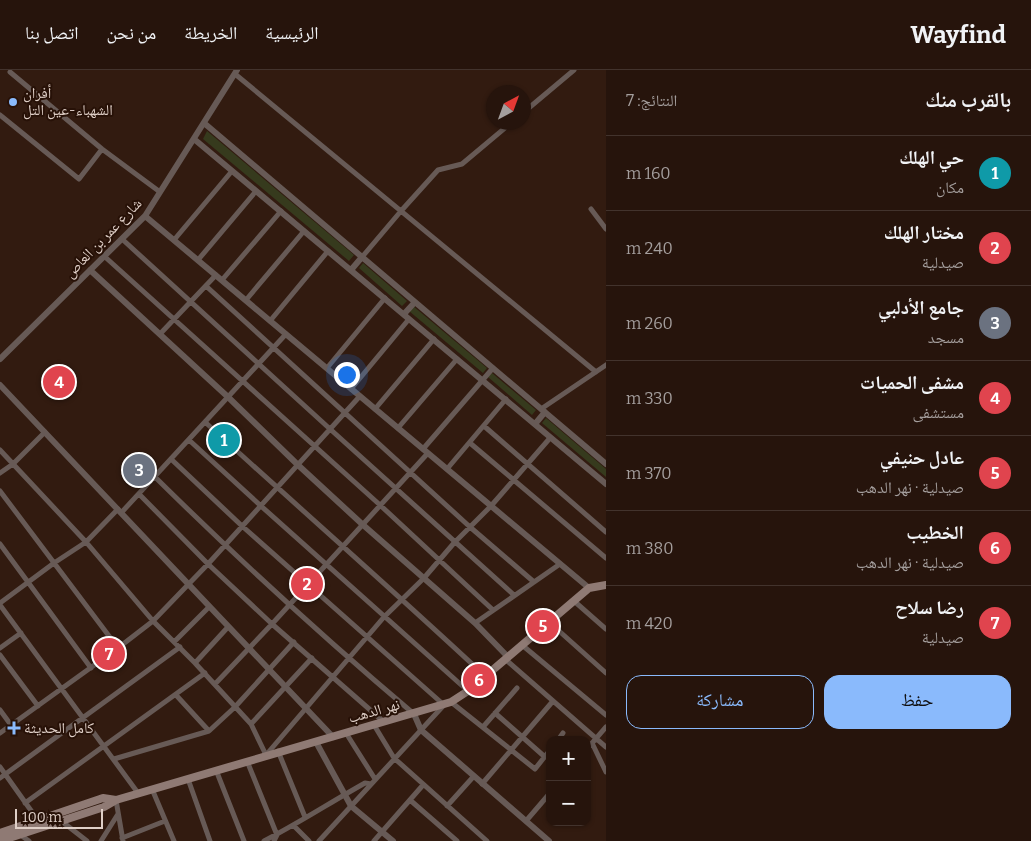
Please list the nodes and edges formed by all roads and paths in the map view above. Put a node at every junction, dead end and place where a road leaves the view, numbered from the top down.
1 (574, 70) edge
2 (10, 72) dead end
3 (236, 72) edge
4 (531, 106) edge
5 (0, 115) edge
6 (204, 123) junction
7 (502, 130) edge
8 (194, 139) junction
9 (102, 149) junction
10 (232, 171) junction
11 (256, 191) junction
12 (160, 192) junction
13 (592, 210) dead end
14 (280, 211) junction
15 (401, 211) junction
16 (145, 216) junction
17 (606, 229) edge
18 (304, 231) junction
19 (122, 239) junction
20 (174, 240) junction
21 (328, 251) junction
22 (104, 256) junction
23 (362, 257) junction
24 (198, 260) junction
25 (90, 270) junction
26 (351, 270) junction
27 (216, 275) junction
28 (222, 280) junction
29 (206, 286) junction
30 (385, 298) junction
31 (246, 300) junction
32 (191, 302) junction
33 (414, 302) junction
34 (406, 316) junction
35 (174, 319) junction
36 (270, 321) junction
37 (160, 334) junction
38 (286, 334) junction
39 (434, 339) junction
40 (274, 347) junction
41 (0, 359) edge
42 (457, 359) junction
43 (259, 363) junction
44 (606, 365) edge
45 (327, 368) junction
46 (493, 368) junction
47 (596, 372) junction
48 (482, 380) junction
49 (243, 381) junction
50 (0, 385) edge
51 (351, 389) junction
52 (360, 396) junction
53 (228, 397) junction
54 (506, 400) junction
55 (375, 409) junction
56 (543, 411) junction
57 (346, 412) junction
58 (205, 422) junction
59 (535, 424) junction
60 (484, 426) junction
61 (398, 428) junction
62 (330, 429) junction
63 (45, 432) junction
64 (550, 438) junction
65 (189, 440) junction
66 (470, 443) junction
67 (316, 446) junction
68 (0, 450) edge
69 (425, 451) junction
70 (172, 459) junction
71 (13, 464) junction
72 (606, 464) edge
73 (298, 465) junction
74 (527, 465) junction
75 (447, 469) junction
76 (411, 471) junction
77 (0, 473) edge
78 (155, 477) junction
79 (513, 481) junction
80 (606, 484) edge
81 (277, 488) junction
82 (396, 489) junction
83 (0, 492) edge
84 (139, 494) junction
85 (380, 505) junction
86 (261, 506) junction
87 (490, 506) junction
88 (120, 511) junction
89 (362, 524) junction
90 (242, 526) junction
91 (470, 527) junction
92 (606, 532) edge
93 (86, 542) junction
94 (454, 543) junction
95 (0, 544) edge
96 (224, 546) junction
97 (342, 546) junction
98 (606, 558) edge
99 (439, 559) junction
100 (54, 563) junction
101 (208, 564) junction
102 (326, 564) junction
103 (560, 564) junction
104 (424, 578) junction
105 (28, 582) junction
106 (534, 582) junction
107 (188, 584) junction
108 (307, 584) junction
109 (606, 585) edge
110 (589, 588) junction
111 (514, 596) junction
112 (402, 598) junction
113 (574, 601) junction
114 (0, 604) edge
115 (288, 605) junction
116 (210, 607) junction
117 (493, 610) junction
118 (384, 617) junction
119 (153, 620) junction
120 (549, 622) junction
121 (475, 623) junction
122 (272, 624) junction
123 (228, 627) junction
124 (606, 629) edge
125 (21, 633) junction
126 (367, 637) junction
127 (174, 642) junction
128 (294, 642) junction
129 (522, 644) junction
130 (180, 647) junction
131 (0, 648) edge
132 (118, 648) junction
133 (248, 649) junction
134 (0, 655) edge
135 (312, 658) junction
136 (506, 658) junction
137 (348, 659) junction
138 (195, 663) junction
139 (91, 668) junction
140 (268, 669) junction
141 (205, 673) junction
142 (606, 673) edge
143 (486, 676) junction
144 (333, 677) junction
145 (215, 684) junction
146 (285, 686) junction
147 (517, 688) dead end
148 (62, 689) junction
149 (468, 691) junction
150 (176, 695) junction
151 (553, 701) junction
152 (448, 703) junction
153 (38, 706) junction
154 (235, 707) junction
155 (306, 707) junction
156 (0, 710) edge
157 (496, 713) junction
158 (414, 714) junction
159 (606, 715) edge
160 (83, 718) junction
161 (384, 722) junction
162 (251, 724) junction
163 (11, 725) junction
164 (374, 725) junction
165 (483, 727) junction
166 (606, 727) edge
167 (421, 730) junction
168 (209, 731) junction
169 (0, 733) edge
170 (346, 733) junction
171 (563, 733) dead end
172 (561, 736) edge
173 (333, 737) junction
174 (522, 737) junction
175 (594, 741) junction
176 (316, 742) junction
177 (591, 745) edge
178 (104, 746) junction
179 (606, 747) edge
180 (511, 750) junction
181 (278, 752) junction
182 (266, 755) junction
183 (545, 757) joint
184 (394, 758) junction
185 (114, 759) junction
186 (247, 761) junction
187 (0, 767) edge
188 (216, 770) junction
189 (606, 772) edge
190 (2, 776) edge
191 (474, 776) junction
192 (188, 779) junction
193 (373, 781) junction
194 (482, 784) junction
195 (422, 785) junction
196 (152, 789) junction
197 (138, 793) junction
198 (345, 794) junction
199 (546, 798) edge
200 (116, 800) junction
201 (410, 800) junction
202 (25, 803) junction
203 (351, 806) junction
204 (447, 806) junction
205 (118, 814) junction
206 (305, 817) junction
207 (37, 819) junction
208 (60, 820) junction
209 (165, 821) junction
210 (526, 821) junction
211 (294, 826) junction
212 (382, 832) junction
213 (0, 833) edge
214 (19, 834) junction
215 (277, 835) junction
216 (122, 839) edge
217 (0, 840) edge
218 (29, 841) edge
219 (87, 841) edge
220 (101, 841) edge
221 (174, 841) edge
222 (210, 841) edge
223 (244, 841) edge
224 (264, 841) edge
225 (274, 841) edge
226 (309, 841) edge
227 (319, 841) edge
228 (374, 841) edge
229 (393, 841) edge
230 (457, 841) edge
231 (487, 841) edge
232 (549, 841) edge

1 - 4 street
2 - 9 street
3 - 6 street, شارع عمر بن العاص
3 - 15 street
5 - 9 street
6 - 8 street, شارع عمر بن العاص
6 - 23 street
7 - 15 street
8 - 10 street
8 - 12 street, شارع عمر بن العاص
9 - 12 street
10 - 11 street
10 - 20 street
11 - 14 street
11 - 24 street
12 - 16 street, شارع عمر بن العاص
13 - 17 street
14 - 18 street
14 - 28 street
15 - 23 street
15 - 47 street
16 - 19 street, شارع عمر بن العاص
16 - 20 street
18 - 21 street
18 - 31 street
19 - 22 street, شارع عمر بن العاص
19 - 32 street
20 - 24 street
21 - 26 street
21 - 36 street
22 - 25 street, شارع عمر بن العاص
22 - 35 street
23 - 26 street
23 - 33 street
24 - 27 street
25 - 37 street
25 - 41 street, شارع عمر بن العاص
26 - 30 street
27 - 28 street
27 - 29 street
28 - 31 street
29 - 32 street
29 - 40 street
30 - 34 street
30 - 45 street
31 - 36 street
32 - 35 street
32 - 43 street
33 - 34 street
33 - 46 street
34 - 39 street
34 - 51 street
35 - 37 street
35 - 49 street
36 - 38 street
37 - 53 street
38 - 40 street
38 - 45 street
39 - 42 street
39 - 55 street
40 - 43 street
40 - 57 street
42 - 48 street
42 - 61 street
43 - 49 street
43 - 62 street
44 - 47 street
45 - 51 street
46 - 48 street
46 - 56 street
47 - 56 street
48 - 54 street
48 - 69 street
49 - 53 street
49 - 67 street
50 - 63 street
51 - 52 street
52 - 55 street
52 - 57 street
53 - 58 street
53 - 73 street
54 - 59 street
54 - 60 street
55 - 61 street
56 - 59 street
56 - 72 street
57 - 62 street
57 - 76 street
58 - 65 street
58 - 81 street
59 - 64 street
60 - 66 street
60 - 74 street
61 - 69 street
62 - 67 street
62 - 82 street
63 - 71 street
63 - 88 street
64 - 74 street
64 - 80 street
65 - 70 street
65 - 86 street
66 - 75 street
66 - 79 street
67 - 73 street
67 - 85 street
68 - 71 street
69 - 75 street
69 - 76 street
70 - 78 street
70 - 90 street
71 - 77 street
71 - 93 street
73 - 81 street
73 - 89 street
74 - 79 street
74 - 92 street
75 - 87 street
76 - 82 street
76 - 91 street
78 - 84 street
78 - 96 street
79 - 87 street
79 - 98 street
81 - 86 street
81 - 97 street
82 - 85 street
82 - 94 street
83 - 100 street
84 - 88 street
84 - 101 street
85 - 89 street
85 - 99 street
86 - 90 street
86 - 102 street
87 - 91 street
87 - 103 street
88 - 93 street
88 - 107 street
89 - 97 street
89 - 104 street
90 - 96 street
90 - 108 street
91 - 94 street
91 - 106 street
93 - 100 street
93 - 119 street
94 - 99 street
94 - 111 street
95 - 105 street
96 - 101 street
96 - 115 street
97 - 102 street
97 - 112 street
99 - 104 street
99 - 117 street
100 - 105 street
100 - 132 street
101 - 107 street
101 - 122 street
102 - 108 street
102 - 118 street
103 - 106 street
103 - 110 street
104 - 112 street
104 - 121 street
105 - 114 street
105 - 139 street
106 - 111 street
107 - 116 street
107 - 119 street
108 - 115 street
108 - 126 street
109 - 110 main road
110 - 113 main road, نهر الدهب
111 - 117 street
112 - 118 street
112 - 143 street
113 - 120 main road, نهر الدهب
113 - 124 street
114 - 125 street
115 - 122 street
115 - 137 street
116 - 123 street
116 - 127 street
117 - 121 street
118 - 126 street
118 - 149 street
119 - 127 street
119 - 132 street
120 - 129 main road, نهر الدهب
120 - 142 street
121 - 136 street
122 - 128 street
122 - 133 street
123 - 133 street
123 - 138 street
125 - 131 street
125 - 148 street
126 - 137 street
126 - 152 street
127 - 130 street
128 - 135 street
128 - 140 street
129 - 136 main road, نهر الدهب
129 - 159 street
130 - 138 street
130 - 160 street
132 - 139 street
133 - 140 street
133 - 145 street
134 - 153 street
135 - 144 street
135 - 146 street
136 - 143 main road, نهر الدهب
136 - 151 street
137 - 144 street
137 - 158 street
138 - 141 street
139 - 148 street
140 - 146 street
140 - 154 street
141 - 145 street
141 - 150 street
143 - 149 main road, نهر الدهب
144 - 155 street
144 - 161 street
145 - 154 street
146 - 155 street
146 - 162 street
147 - 157 street
148 - 153 street
148 - 160 street
149 - 152 main road, نهر الدهب
150 - 168 street
150 - 178 street
151 - 174 street
151 - 175 street
152 - 158 main road, نهر الدهب
152 - 165 street
152 - 167 street
153 - 163 street
154 - 162 street
154 - 168 street
155 - 173 street
155 - 182 street
156 - 163 street
157 - 165 street
157 - 174 street
158 - 161 main road, نهر الدهب
158 - 167 street
160 - 178 street
160 - 190 street
161 - 164 main road, نهر الدهب
162 - 182 street
163 - 169 street
164 - 170 main road, نهر الدهب
164 - 184 street
165 - 180 street
166 - 175 street
167 - 184 street
167 - 191 street
168 - 185 street
170 - 173 main road, نهر الدهب
170 - 193 street
171 - 172 street
173 - 176 main road, نهر الدهب
174 - 180 street
174 - 183 street
175 - 177 street
175 - 179 street
175 - 189 street
176 - 181 main road, نهر الدهب
176 - 198 street
178 - 185 street
178 - 202 street
180 - 183 street
180 - 194 street
181 - 182 main road, نهر الدهب
181 - 206 street
182 - 186 main road, نهر الدهب
184 - 193 street
184 - 195 street
185 - 197 street
186 - 188 main road, نهر الدهب
186 - 215 street
187 - 190 street
188 - 192 main road, نهر الدهب
188 - 223 street
190 - 202 street
191 - 194 street
191 - 204 street
192 - 196 main road, نهر الدهب
192 - 222 street
193 - 198 street
193 - 203 street
194 - 210 street
195 - 201 street
195 - 204 street
196 - 197 main road, نهر الدهب
196 - 209 street
197 - 200 main road, نهر الدهب
198 - 203 street
198 - 206 street
199 - 210 street
200 - 205 street
200 - 207 main road, نهر الدهب
200 - 208 main road, نهر الدهب
201 - 212 street
201 - 230 street
202 - 207 street
203 - 212 street
203 - 227 street
204 - 231 street
205 - 216 street
205 - 220 street
206 - 211 street
207 - 213 main road, نهر الدهب
208 - 214 main road, نهر الدهب
208 - 219 street
209 - 216 street
209 - 221 street
210 - 232 street
211 - 215 street
211 - 226 street
212 - 228 street
212 - 229 street
214 - 217 main road, نهر الدهب
214 - 218 street
215 - 224 street
215 - 225 street

